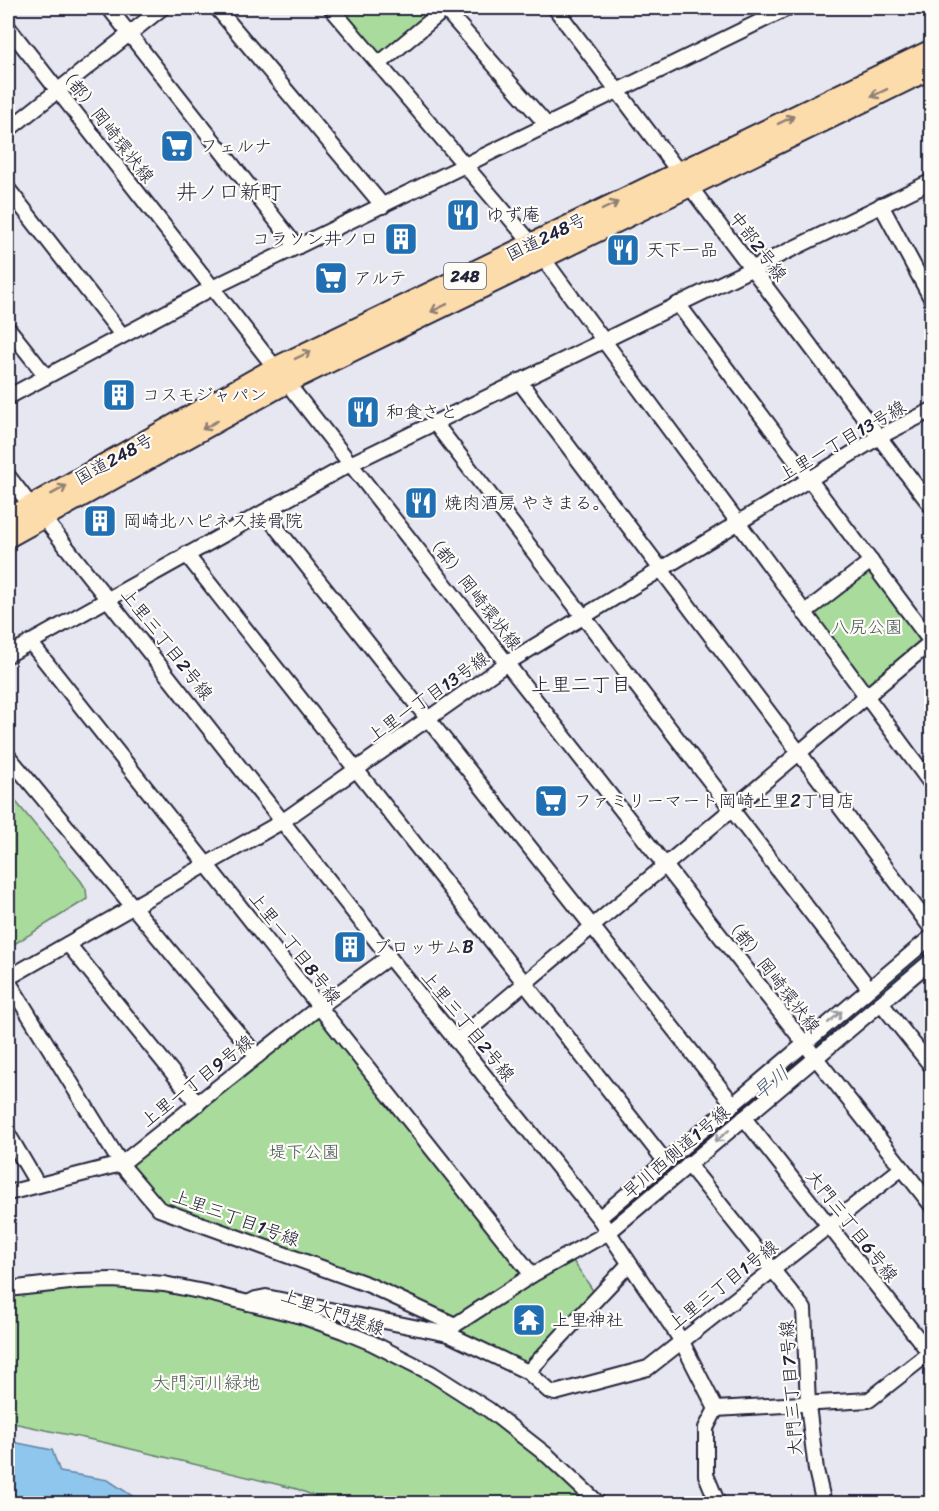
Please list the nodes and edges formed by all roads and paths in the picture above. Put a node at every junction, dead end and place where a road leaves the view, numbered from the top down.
1 (109, 8) edge
2 (162, 8) edge
3 (217, 8) edge
4 (331, 8) edge
5 (445, 8) edge
6 (788, 8) edge
7 (559, 10) edge
8 (8, 27) edge
9 (129, 34) junction
10 (932, 50) edge
11 (380, 64) junction
12 (932, 68) edge
13 (57, 90) junction
14 (617, 91) junction
15 (547, 125) junction
16 (8, 130) edge
17 (465, 165) junction
18 (685, 179) junction
19 (932, 181) edge
20 (8, 189) edge
21 (880, 205) junction
22 (383, 206) junction
23 (297, 247) junction
24 (537, 251) junction
25 (752, 268) junction
26 (212, 288) junction
27 (930, 293) edge
28 (678, 304) junction
29 (8, 328) edge
30 (122, 335) junction
31 (603, 340) junction
32 (46, 376) junction
33 (281, 376) junction
34 (519, 381) junction
35 (8, 397) edge
36 (932, 410) edge
37 (434, 422) junction
38 (879, 437) junction
39 (350, 464) junction
40 (8, 476) edge
41 (809, 480) junction
42 (932, 507) edge
43 (36, 511) junction
44 (264, 512) junction
45 (8, 519) edge
46 (738, 523) junction
47 (8, 537) edge
48 (186, 554) junction
49 (871, 561) junction
50 (661, 570) junction
51 (108, 599) junction
52 (804, 613) junction
53 (583, 617) junction
54 (30, 642) junction
55 (931, 642) edge
56 (8, 655) edge
57 (507, 663) junction
58 (866, 696) junction
59 (427, 720) junction
60 (798, 753) junction
61 (8, 756) edge
62 (357, 770) junction
63 (932, 785) edge
64 (732, 811) junction
65 (283, 821) junction
66 (207, 866) junction
67 (666, 866) junction
68 (133, 907) junction
69 (592, 928) junction
70 (932, 929) edge
71 (932, 936) edge
72 (68, 944) junction
73 (389, 957) junction
74 (932, 960) edge
75 (8, 979) edge
76 (525, 983) junction
77 (869, 988) junction
78 (881, 1003) junction
79 (319, 1007) junction
80 (456, 1041) junction
81 (804, 1043) junction
82 (257, 1056) junction
83 (816, 1058) junction
84 (932, 1067) edge
85 (198, 1104) junction
86 (733, 1104) junction
87 (744, 1118) junction
88 (8, 1134) edge
89 (665, 1161) junction
90 (121, 1164) junction
91 (688, 1164) junction
92 (902, 1168) junction
93 (38, 1185) junction
94 (8, 1192) edge
95 (932, 1206) edge
96 (599, 1218) junction
97 (829, 1225) junction
98 (609, 1232) junction
99 (629, 1264) junction
100 (772, 1270) junction
101 (532, 1275) junction
102 (8, 1289) edge
103 (248, 1304) junction
104 (452, 1329) junction
105 (681, 1340) junction
106 (930, 1354) edge
107 (528, 1372) junction
108 (808, 1405) junction
109 (716, 1409) junction
110 (599, 1503) edge
111 (718, 1503) edge
112 (824, 1503) edge

1 - 9 street
2 - 9 street
3 - 22 street
4 - 11 street
5 - 11 street
5 - 15 street
6 - 14 street
7 - 14 street, 中部2号線
8 - 13 street, （都）岡崎環状線
9 - 13 street
9 - 23 street
18 -> 10 highway, 国道248号 / 248
11 - 17 street
12 -> 18 highway, 国道248号 / 248
13 - 16 street
13 - 26 street, （都）岡崎環状線
14 - 15 street
14 - 18 street, 中部2号線
15 - 17 street
17 - 22 street
17 - 24 street
18 - 24 highway, 国道248号 / 248
18 - 25 street, 中部2号線
19 - 21 street
20 - 30 street
21 - 25 street
21 - 27 street
22 - 23 street
23 - 26 street
24 - 31 street
24 - 33 highway, 国道248号 / 248
25 - 28 street
25 - 38 street, 中部2号線
26 - 30 street
26 - 33 street, （都）岡崎環状線
28 - 31 street
28 - 41 street
29 - 32 street
30 - 32 street
31 - 34 street
31 - 46 street
32 - 35 street
33 - 39 street, （都）岡崎環状線
33 - 43 highway, 国道248号 / 248
34 - 37 street
34 - 50 street
36 - 38 street, 上里一丁目13号線
37 - 39 street
37 - 53 street
38 - 41 street, 上里一丁目13号線
38 - 42 street, 中部2号線
39 - 44 street
39 - 57 street, （都）岡崎環状線
40 - 43 street, 上里三丁目2号線
41 - 46 street, 上里一丁目13号線
41 - 49 street
43 - 45 highway, 国道248号 / 248
43 - 47 highway, 国道248号 / 248
43 - 51 street, 上里三丁目2号線
44 - 48 street
44 - 59 street
46 - 50 street, 上里一丁目13号線
46 - 52 street
48 - 51 street
48 - 62 street
49 - 52 street
49 - 55 street
50 - 53 street, 上里一丁目13号線
50 - 60 street
51 - 54 street
51 - 65 street, 上里三丁目2号線
52 - 58 street
53 - 57 street, 上里一丁目13号線
53 - 64 street
54 - 56 street
54 - 66 street, 上里一丁目8号線
55 - 58 street
57 - 59 street, 上里一丁目13号線
57 - 67 street, （都）岡崎環状線
58 - 60 street
58 - 63 street
59 - 62 street, 上里一丁目13号線
59 - 69 street
60 - 64 street
60 - 70 street
61 - 68 street
62 - 65 street, 上里一丁目13号線
62 - 76 street
64 - 67 street
64 - 77 street
65 - 66 street, 上里一丁目13号線
65 - 73 street, 上里三丁目2号線
66 - 68 street, 上里一丁目13号線
66 - 79 street, 上里一丁目8号線
67 - 69 street
67 - 81 street, （都）岡崎環状線
68 - 72 street, 上里一丁目13号線
68 - 82 street
69 - 76 street
69 - 86 street
71 - 77 street
72 - 75 street, 上里一丁目13号線
72 - 85 street
73 - 79 street, 上里一丁目9号線
73 - 80 street, 上里三丁目2号線
74 - 78 street, 早川西側道1号線
75 - 90 street, 上里三丁目1号線
76 - 80 street
76 - 89 street
81 -> 77 street
78 - 83 street, 早川西側道1号線
78 - 84 street
79 - 82 street, 上里一丁目9号線
79 - 101 street, 上里一丁目8号線
80 - 96 street, 上里三丁目2号線
81 - 83 street, （都）岡崎環状線
81 - 86 street
82 - 85 street, 上里一丁目9号線
83 - 87 street, 早川西側道1号線
83 - 92 street, （都）岡崎環状線
85 - 90 street, 上里一丁目9号線
86 - 89 street
87 -> 91 street, 早川西側道1号線
87 - 97 street, 大門三丁目6号線
88 - 93 street
89 - 96 street
90 - 93 street, 上里一丁目9号線
90 - 104 street, 上里三丁目1号線
91 - 98 street, 早川西側道1号線
91 - 100 street, 大門三丁目7号線
92 - 95 street, （都）岡崎環状線
92 - 97 street, 上里三丁目1号線
93 - 94 street, 上里一丁目9号線
96 - 98 street, 上里三丁目2号線
97 - 100 street, 上里三丁目1号線
97 - 106 street, 大門三丁目6号線
98 - 99 street, 上里三丁目2号線
98 - 101 street, 早川西側道1号線
99 - 105 street, 上里三丁目2号線
99 - 107 street
100 - 105 street, 上里三丁目1号線
100 - 108 street, 大門三丁目7号線
101 - 104 street, 早川西側道1号線
102 - 103 street, 上里大門堤線
103 - 104 street
103 - 110 street, 上里大門堤線
104 - 107 street, 上里三丁目1号線
105 - 107 street, 上里三丁目1号線
105 - 109 street, 上里三丁目2号線
106 - 108 street
108 - 109 street
108 - 112 street, 大門三丁目7号線
109 - 111 street

